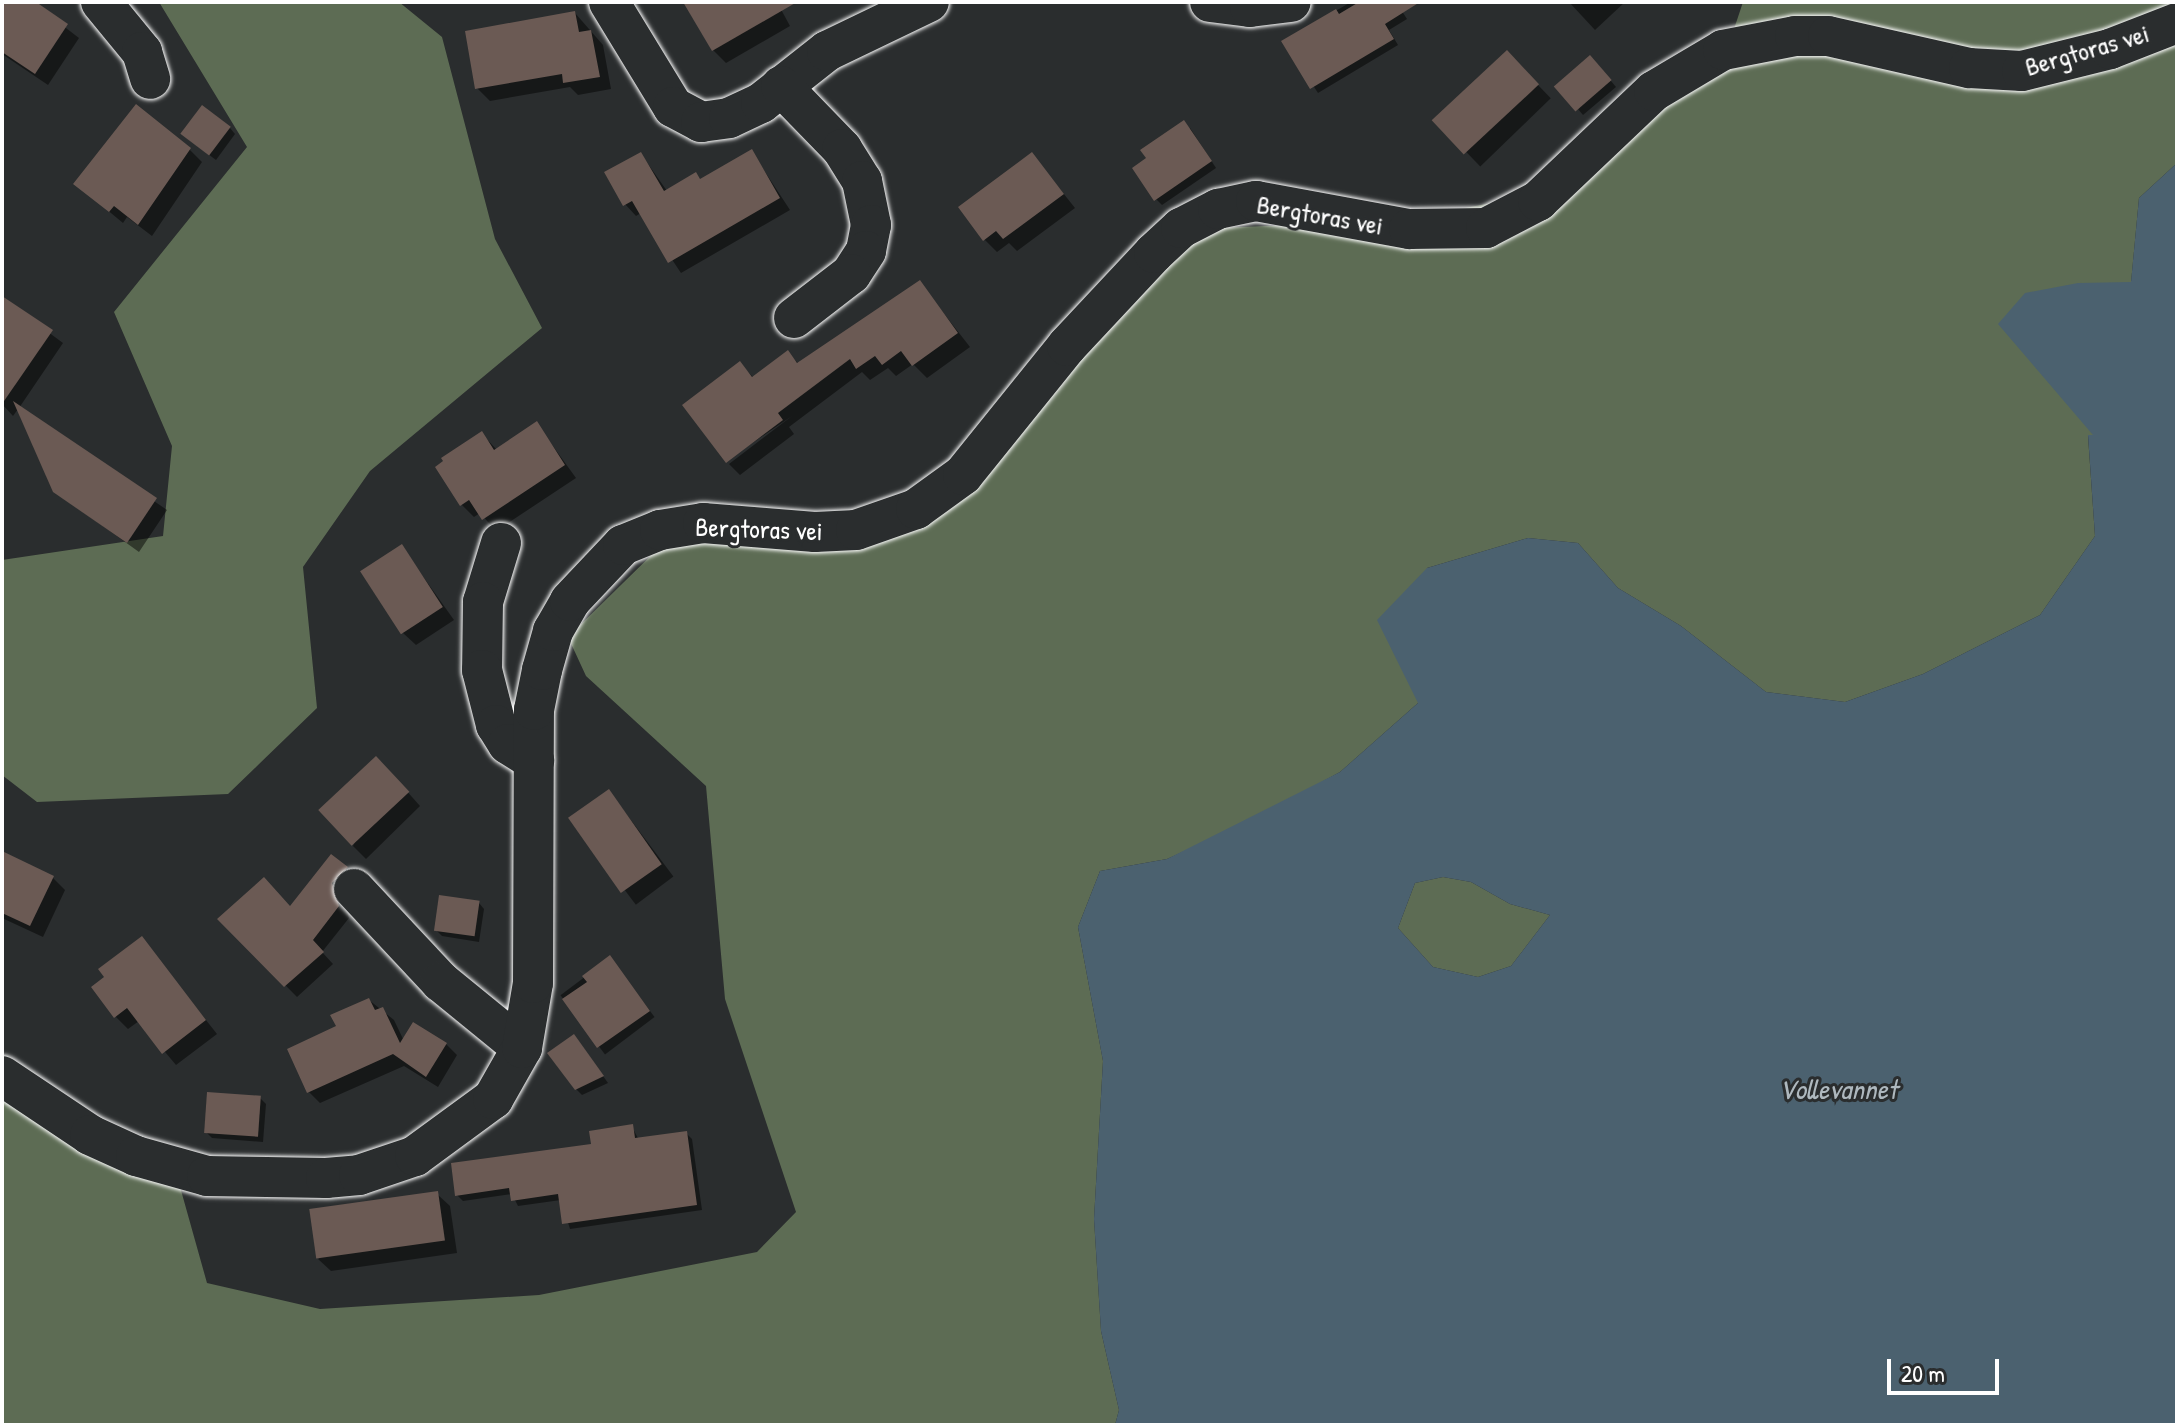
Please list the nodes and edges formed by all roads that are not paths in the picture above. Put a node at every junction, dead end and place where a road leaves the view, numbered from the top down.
1 (101, 2) edge
2 (609, 2) edge
3 (929, 2) edge
4 (1210, 2) edge
5 (1291, 2) edge
6 (2177, 23) edge
7 (150, 79) dead end
8 (781, 86) junction
9 (794, 318) dead end
10 (501, 543) dead end
11 (534, 760) junction
12 (354, 889) dead end
13 (522, 1048) junction
14 (2, 1076) edge

1 - 7 street
2 - 8 street
3 - 8 street
4 - 5 street
6 - 11 street, Bergtoras vei
8 - 9 street
10 - 11 street
11 - 13 street, Bergtoras vei
12 - 13 street
13 - 14 street, Bergtoras vei

